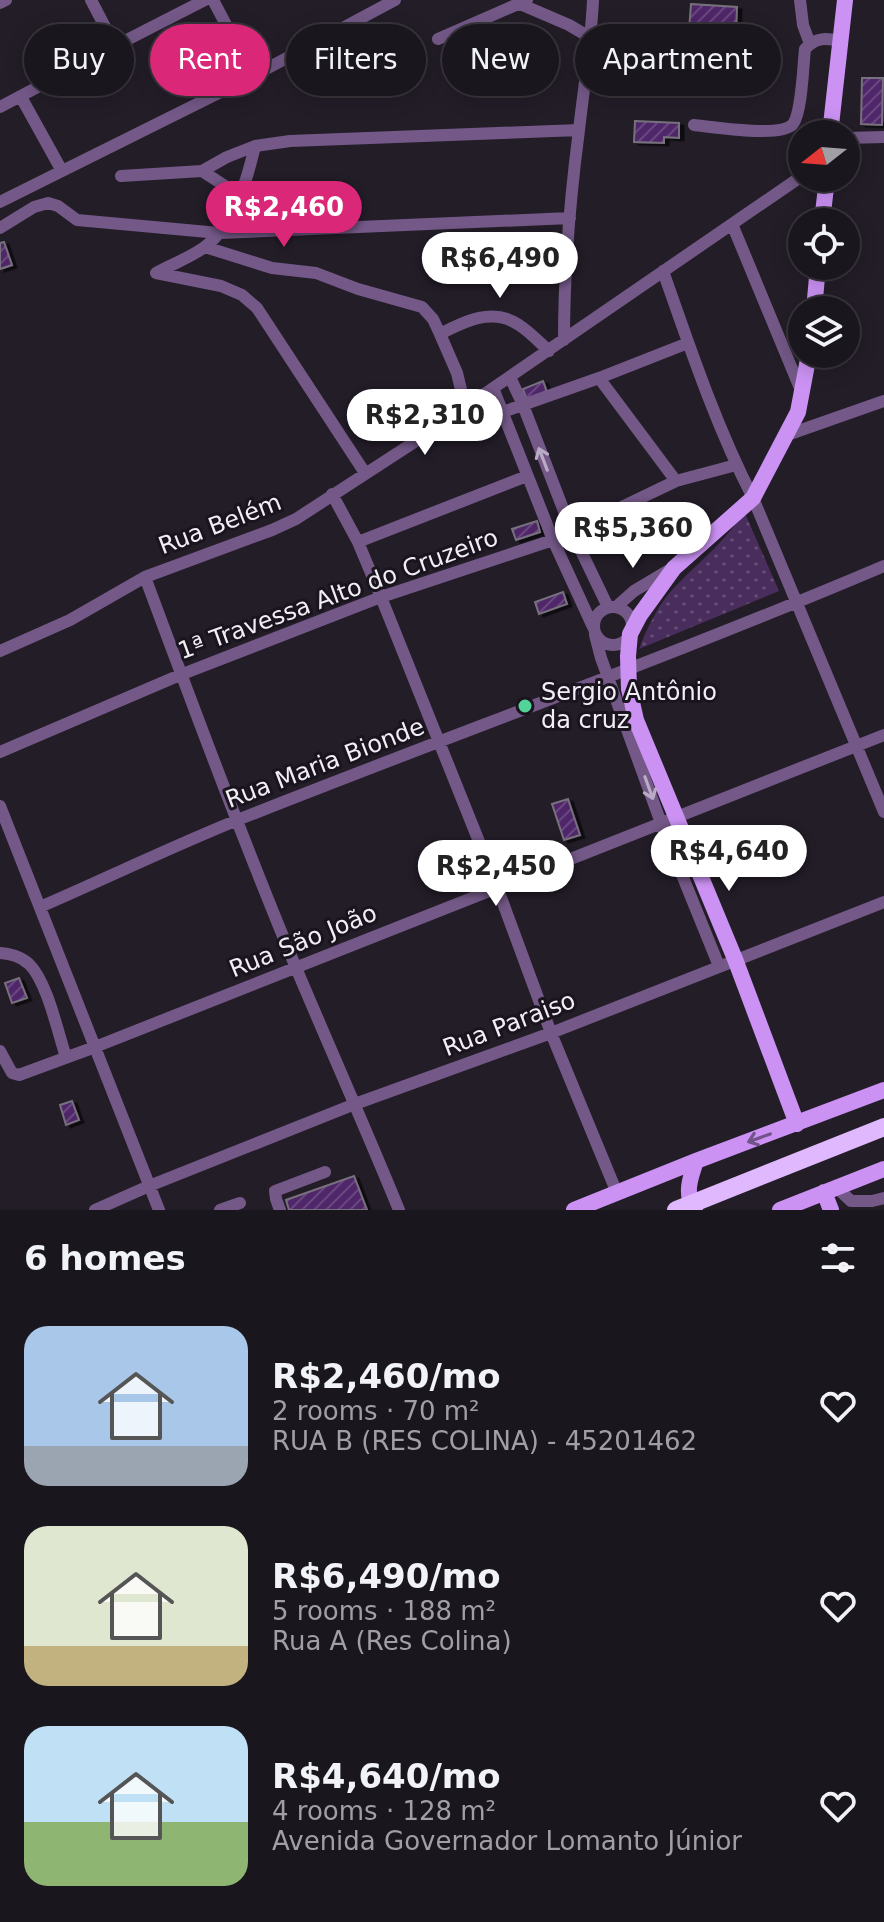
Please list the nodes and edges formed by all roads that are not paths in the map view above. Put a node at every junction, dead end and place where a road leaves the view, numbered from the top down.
1 (6, 0) edge
2 (91, 0) edge
3 (205, 0) edge
4 (213, 0) edge
5 (395, 0) edge
6 (593, 0) edge
7 (800, 0) edge
8 (845, 0) edge
9 (524, 2) edge
10 (0, 3) edge
11 (104, 24) edge
12 (226, 24) edge
13 (592, 24) edge
14 (575, 29) edge
15 (134, 36) edge
16 (438, 39) dead end
17 (841, 41) junction
18 (810, 44) junction
19 (270, 67) edge
20 (24, 95) edge
21 (213, 96) edge
22 (583, 96) edge
23 (21, 97) junction
24 (0, 107) edge
25 (832, 120) edge
26 (694, 125) dead end
27 (579, 130) junction
28 (884, 137) edge
29 (860, 138) edge
30 (255, 146) junction
31 (62, 171) junction
32 (202, 171) junction
33 (121, 176) dead end
34 (788, 186) edge
35 (239, 195) junction
36 (0, 202) edge
37 (570, 218) junction
38 (732, 224) junction
39 (0, 228) edge
40 (219, 233) junction
41 (205, 247) junction
42 (663, 271) junction
43 (440, 334) junction
44 (564, 340) junction
45 (688, 343) junction
46 (549, 351) junction
47 (806, 368) edge
48 (510, 377) junction
49 (599, 378) junction
50 (493, 388) junction
51 (802, 393) junction
52 (884, 401) edge
53 (523, 405) junction
54 (465, 406) junction
55 (503, 412) junction
56 (787, 435) junction
57 (736, 465) junction
58 (365, 473) junction
59 (527, 476) junction
60 (676, 481) junction
61 (332, 494) junction
62 (753, 498) junction
63 (572, 532) junction
64 (553, 540) junction
65 (358, 542) junction
66 (884, 566) edge
67 (674, 568) junction
68 (145, 577) junction
69 (381, 597) junction
70 (797, 602) junction
71 (612, 607) junction
72 (594, 631) junction
73 (630, 634) junction
74 (0, 651) edge
75 (628, 669) junction
76 (180, 675) junction
77 (609, 676) junction
78 (884, 735) edge
79 (438, 743) junction
80 (856, 746) junction
81 (0, 752) edge
82 (0, 806) edge
83 (884, 812) edge
84 (237, 820) junction
85 (669, 820) junction
86 (497, 888) junction
87 (884, 902) edge
88 (40, 907) junction
89 (0, 953) edge
90 (727, 963) junction
91 (296, 967) junction
92 (551, 1033) junction
93 (95, 1047) junction
94 (0, 1051) edge
95 (66, 1057) junction
96 (884, 1090) edge
97 (355, 1104) junction
98 (797, 1124) junction
99 (884, 1127) edge
100 (696, 1161) junction
101 (884, 1169) edge
102 (325, 1172) dead end
103 (149, 1186) junction
104 (830, 1190) junction
105 (617, 1193) junction
106 (884, 1198) edge
107 (240, 1203) dead end
108 (688, 1208) edge
109 (95, 1210) edge
110 (159, 1210) edge
111 (220, 1210) edge
112 (280, 1210) edge
113 (399, 1210) edge
114 (574, 1210) edge
115 (780, 1210) edge
116 (831, 1210) edge

1 - 10 street
2 - 11 street
3 - 15 street
4 - 12 street
5 - 19 street
6 - 13 street
7 - 18 street
8 - 17 main road
9 - 14 street
9 - 16 street
17 - 18 street
17 - 25 main road
18 - 26 street
20 - 23 street
21 - 31 street
22 - 27 street
23 - 24 street
23 - 31 street
27 - 30 street
27 - 37 street
28 - 29 street
30 - 32 street
30 - 35 street
31 - 36 street
32 - 33 street
32 - 35 street
34 - 38 street, Rua Belém
35 - 40 street
37 - 40 street
37 - 44 street
38 - 42 street, Rua Belém
38 - 51 street
39 - 40 street
40 - 41 street
41 - 43 street
41 - 58 street
42 - 44 street, Rua Belém
42 - 45 street
43 - 46 street
43 - 54 street
44 - 46 street, Rua Belém
45 - 49 street
45 - 57 street
46 - 48 street, Rua Belém
47 - 51 main road
48 - 50 street, Rua Belém
48 - 53 street
49 - 53 street
49 - 60 street
50 - 54 street, Rua Belém
50 - 55 street
51 - 56 main road
52 - 56 street
53 - 55 street
63 -> 53 street
54 - 58 street, Rua Belém
55 - 59 street
56 - 62 main road
57 - 60 street, 1ª Travessa Alto do Cruzeiro
57 - 62 street
58 - 61 street, Rua Belém
59 - 64 street
59 - 65 street
60 - 63 street, 1ª Travessa Alto do Cruzeiro
61 - 65 street
61 - 68 street, Rua Belém
62 - 67 main road
62 - 70 street
63 - 64 street, 1ª Travessa Alto do Cruzeiro
63 - 71 street
64 - 69 street, 1ª Travessa Alto do Cruzeiro
64 - 72 street
65 - 69 street
66 - 70 street, Rua Maria Bionde
67 - 71 street
67 - 73 main road
68 - 74 street, Rua Belém
68 - 76 street
69 - 76 street, 1ª Travessa Alto do Cruzeiro
69 - 79 street
70 - 75 street, Rua Maria Bionde
70 - 80 street
71 - 72 street
71 - 73 street
72 - 73 street
72 - 77 street
73 - 75 main road
75 - 77 street, Rua Maria Bionde
75 - 85 main road
76 - 81 street, 1ª Travessa Alto do Cruzeiro
76 - 84 street
77 - 79 street, Rua Maria Bionde
77 -> 85 street
78 - 80 street, Rua São João
79 - 84 street, Rua Maria Bionde
79 - 86 street
80 - 83 street
80 - 85 street, Rua São João
82 - 88 street
84 - 88 street, Rua Maria Bionde
84 - 91 street
85 - 86 street, Rua São João
85 - 90 main road
86 - 91 street, Rua São João
86 - 92 street
87 - 90 street, Rua Paraiso
88 - 93 street
89 - 95 street
90 - 92 street, Rua Paraiso
90 - 98 main road
91 - 93 street, Rua São João
91 - 97 street
92 - 97 street, Rua Paraiso
92 - 105 street
93 - 95 street, Rua São João
93 - 103 street
94 - 95 street, Rua São João
96 - 98 main road
97 - 103 street, Rua Paraiso
97 - 113 street
98 -> 100 main road
99 - 108 highway
100 - 105 main road
100 - 108 main road
101 - 104 main road
102 - 112 street
103 - 109 street, Rua Paraiso
103 - 110 street
104 - 106 street
104 - 115 main road
104 - 116 main road
105 - 114 main road
107 - 111 street

